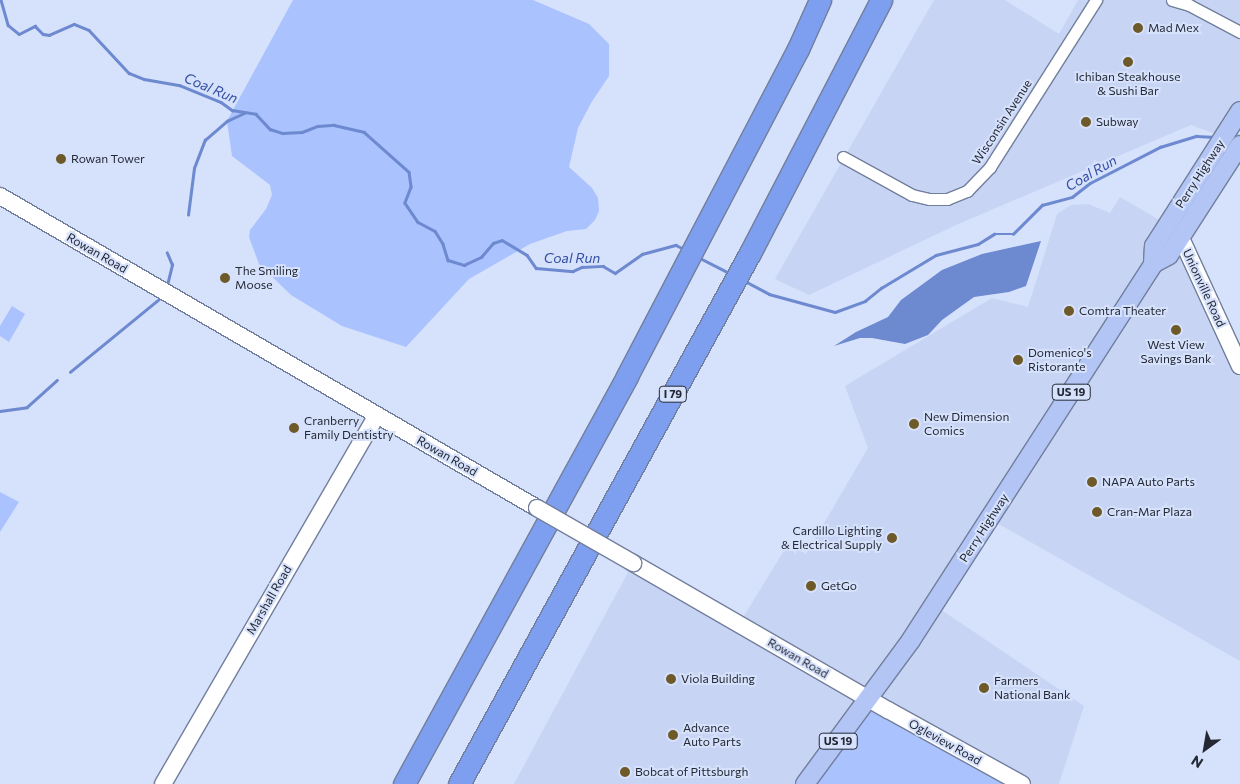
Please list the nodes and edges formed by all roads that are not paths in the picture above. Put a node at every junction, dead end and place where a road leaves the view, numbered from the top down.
1 (820, 0) edge
2 (881, 0) edge
3 (1096, 0) edge
4 (1172, 0) edge
5 (1186, 2) edge
6 (1240, 32) edge
7 (1240, 111) edge
8 (1238, 148) edge
9 (843, 157) dead end
10 (0, 196) edge
11 (1181, 238) junction
12 (1153, 264) junction
13 (1240, 366) edge
14 (376, 416) junction
15 (869, 699) junction
16 (163, 784) edge
17 (404, 784) edge
18 (459, 784) edge
19 (805, 784) edge
20 (1022, 784) edge

1 - 17 highway
2 - 18 highway, I 79
3 - 9 street, Wisconsin Avenue
4 - 5 street
5 - 6 street
7 - 12 main road, Perry Highway / US 19
8 - 11 main road, Perry Highway / US 19
10 - 14 street, Rowan Road
11 - 12 main road, Perry Highway / US 19
11 - 13 street, Unionville Road
12 - 15 main road, Perry Highway / US 19
14 - 15 street, Rowan Road, bridge
14 - 16 street, Marshall Road
15 - 19 main road, Perry Highway / US 19
15 - 20 street, Ogleview Road

